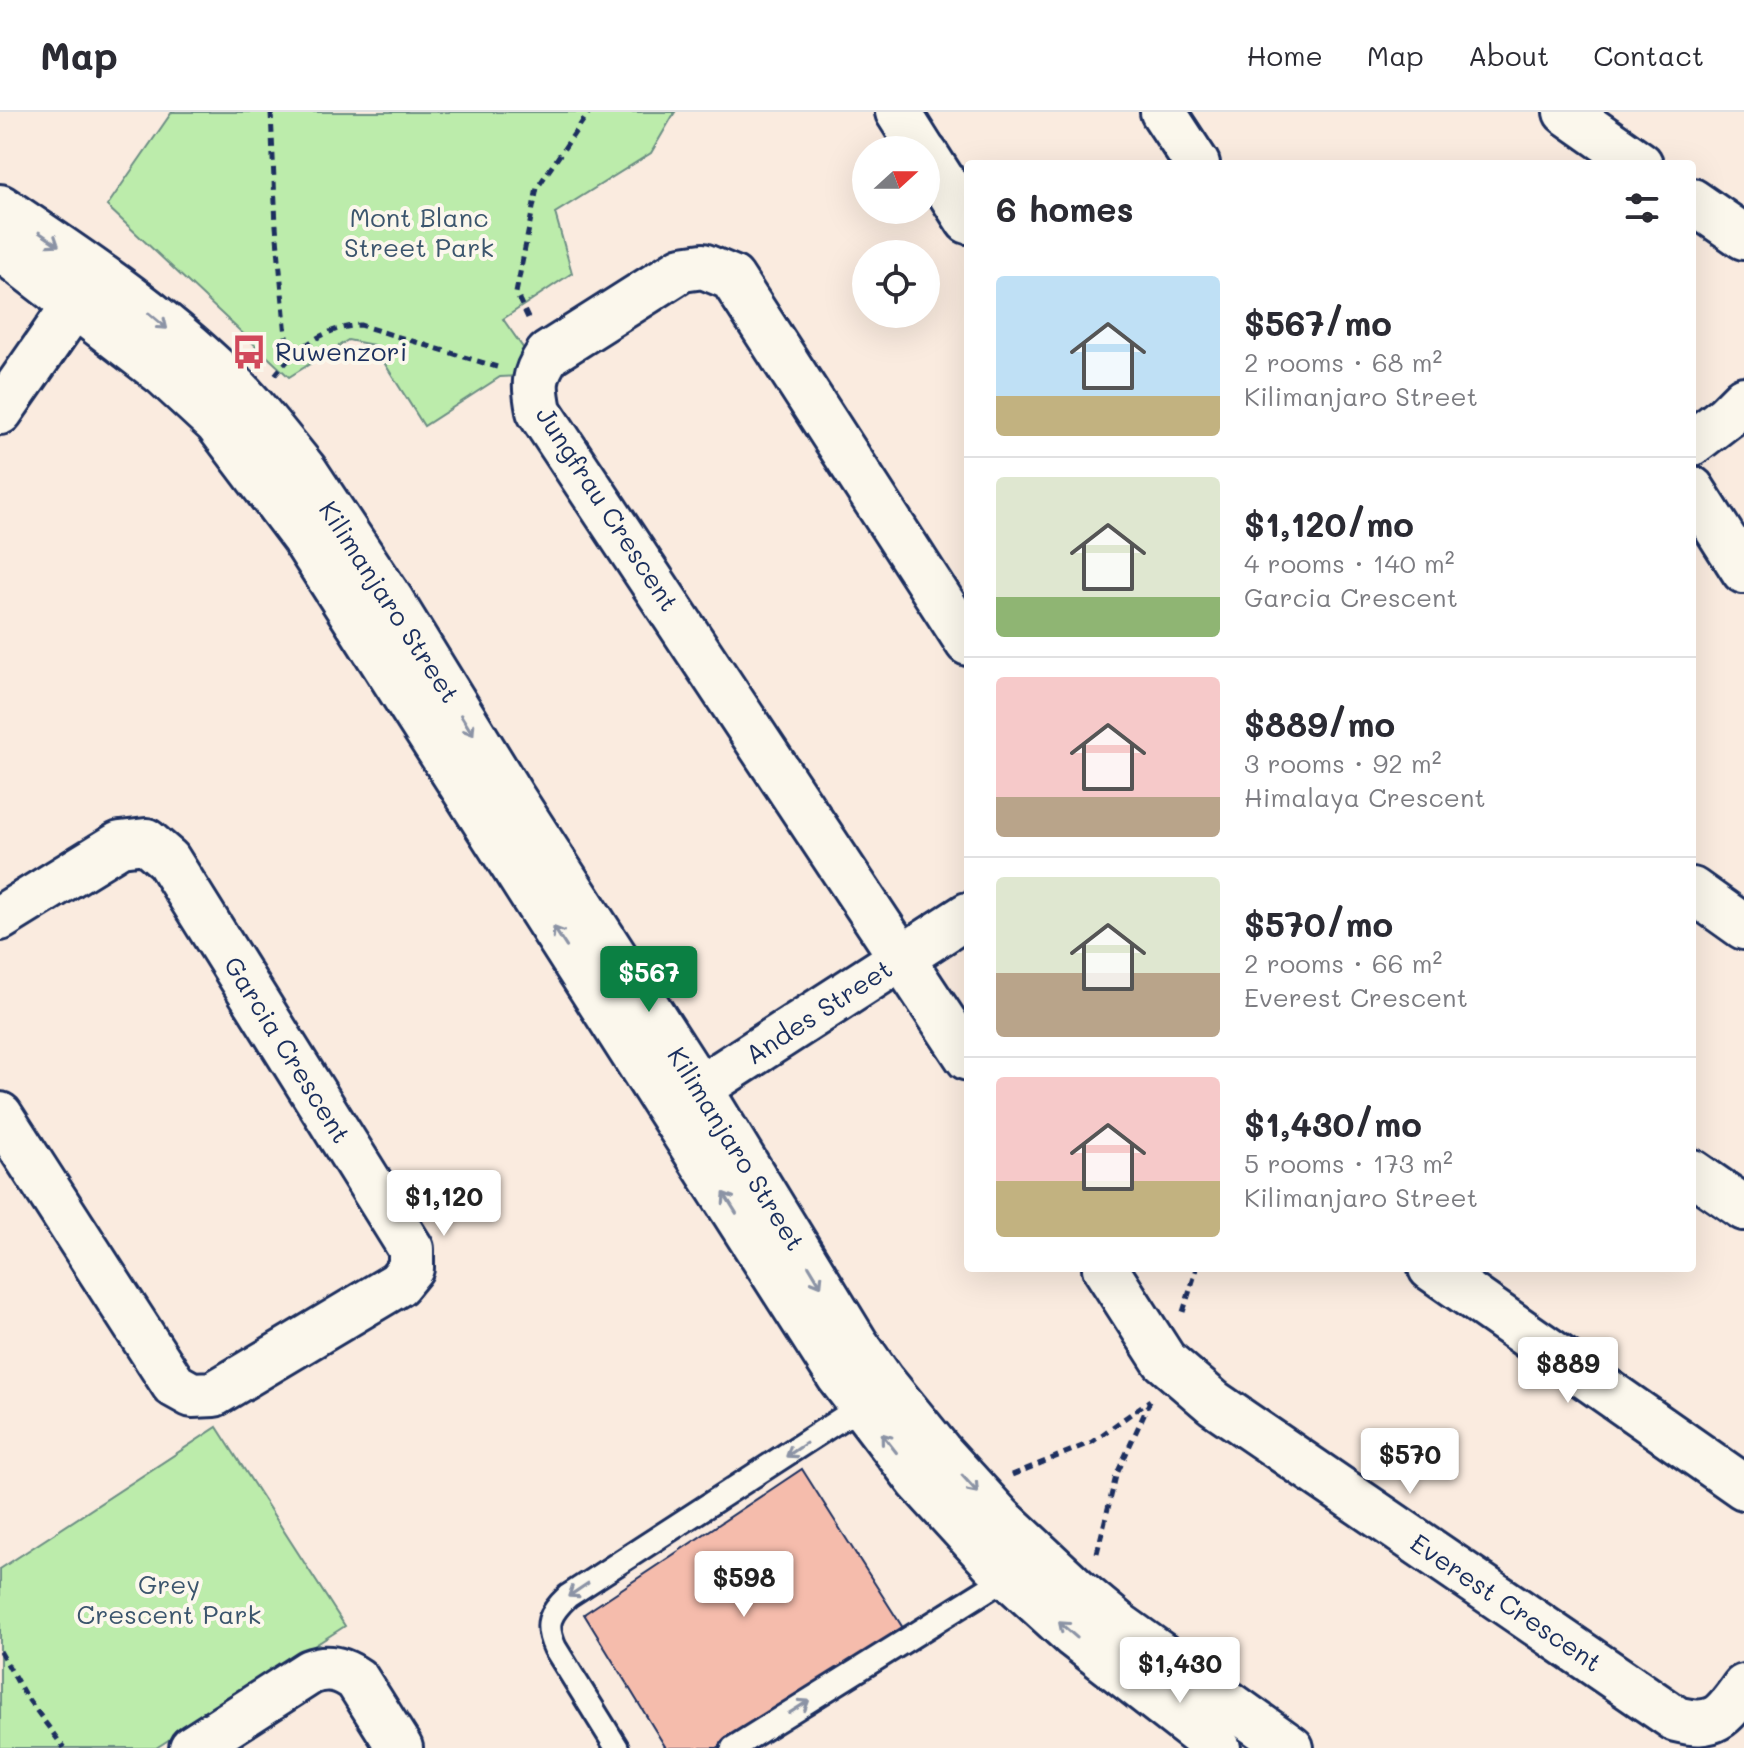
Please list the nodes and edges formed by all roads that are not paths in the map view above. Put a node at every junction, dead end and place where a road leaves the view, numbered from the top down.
1 (898, 112) edge
2 (1163, 112) edge
3 (1566, 112) edge
4 (913, 136) edge
5 (1194, 160) edge
6 (1634, 160) edge
7 (940, 177) edge
8 (1696, 204) edge
9 (0, 207) edge
10 (964, 215) edge
11 (1744, 237) edge
12 (0, 248) edge
13 (86, 288) junction
14 (1744, 399) edge
15 (0, 412) edge
16 (1696, 440) edge
17 (1696, 495) edge
18 (1744, 571) edge
19 (964, 637) edge
20 (1696, 893) edge
21 (0, 918) edge
22 (964, 918) edge
23 (1744, 927) edge
24 (903, 958) junction
25 (964, 1052) edge
26 (685, 1099) junction
27 (0, 1115) edge
28 (1696, 1175) edge
29 (1744, 1208) edge
30 (1108, 1272) edge
31 (1437, 1272) edge
32 (861, 1406) junction
33 (1744, 1487) edge
34 (1009, 1576) junction
35 (1744, 1687) edge
36 (1224, 1700) junction
37 (1203, 1744) edge
38 (192, 1748) edge
39 (400, 1748) edge
40 (617, 1748) edge
41 (733, 1748) edge
42 (1291, 1748) edge

1 - 4 street
2 - 5 street
3 - 6 street
7 - 10 street
8 - 11 street
9 -> 13 street, Kilimanjaro Street
12 - 13 street, Kilimanjaro Street
13 - 15 street
13 - 26 street, Kilimanjaro Street
14 - 16 street
17 - 18 street
19 - 24 street, Jungfrau Crescent
20 - 23 street
21 - 27 street, Garcia Crescent
22 - 24 street, Andes Street
24 - 25 street
24 - 26 street, Andes Street
32 -> 26 street, Kilimanjaro Street
26 -> 36 street, Kilimanjaro Street
28 - 29 street
30 - 35 street, Everest Crescent
31 - 33 street
34 -> 32 street, Kilimanjaro Street
32 -> 40 lane
37 -> 34 street, Kilimanjaro Street
41 -> 34 lane
36 - 37 street
36 - 42 street, Kilimanjaro Street
38 - 39 street

